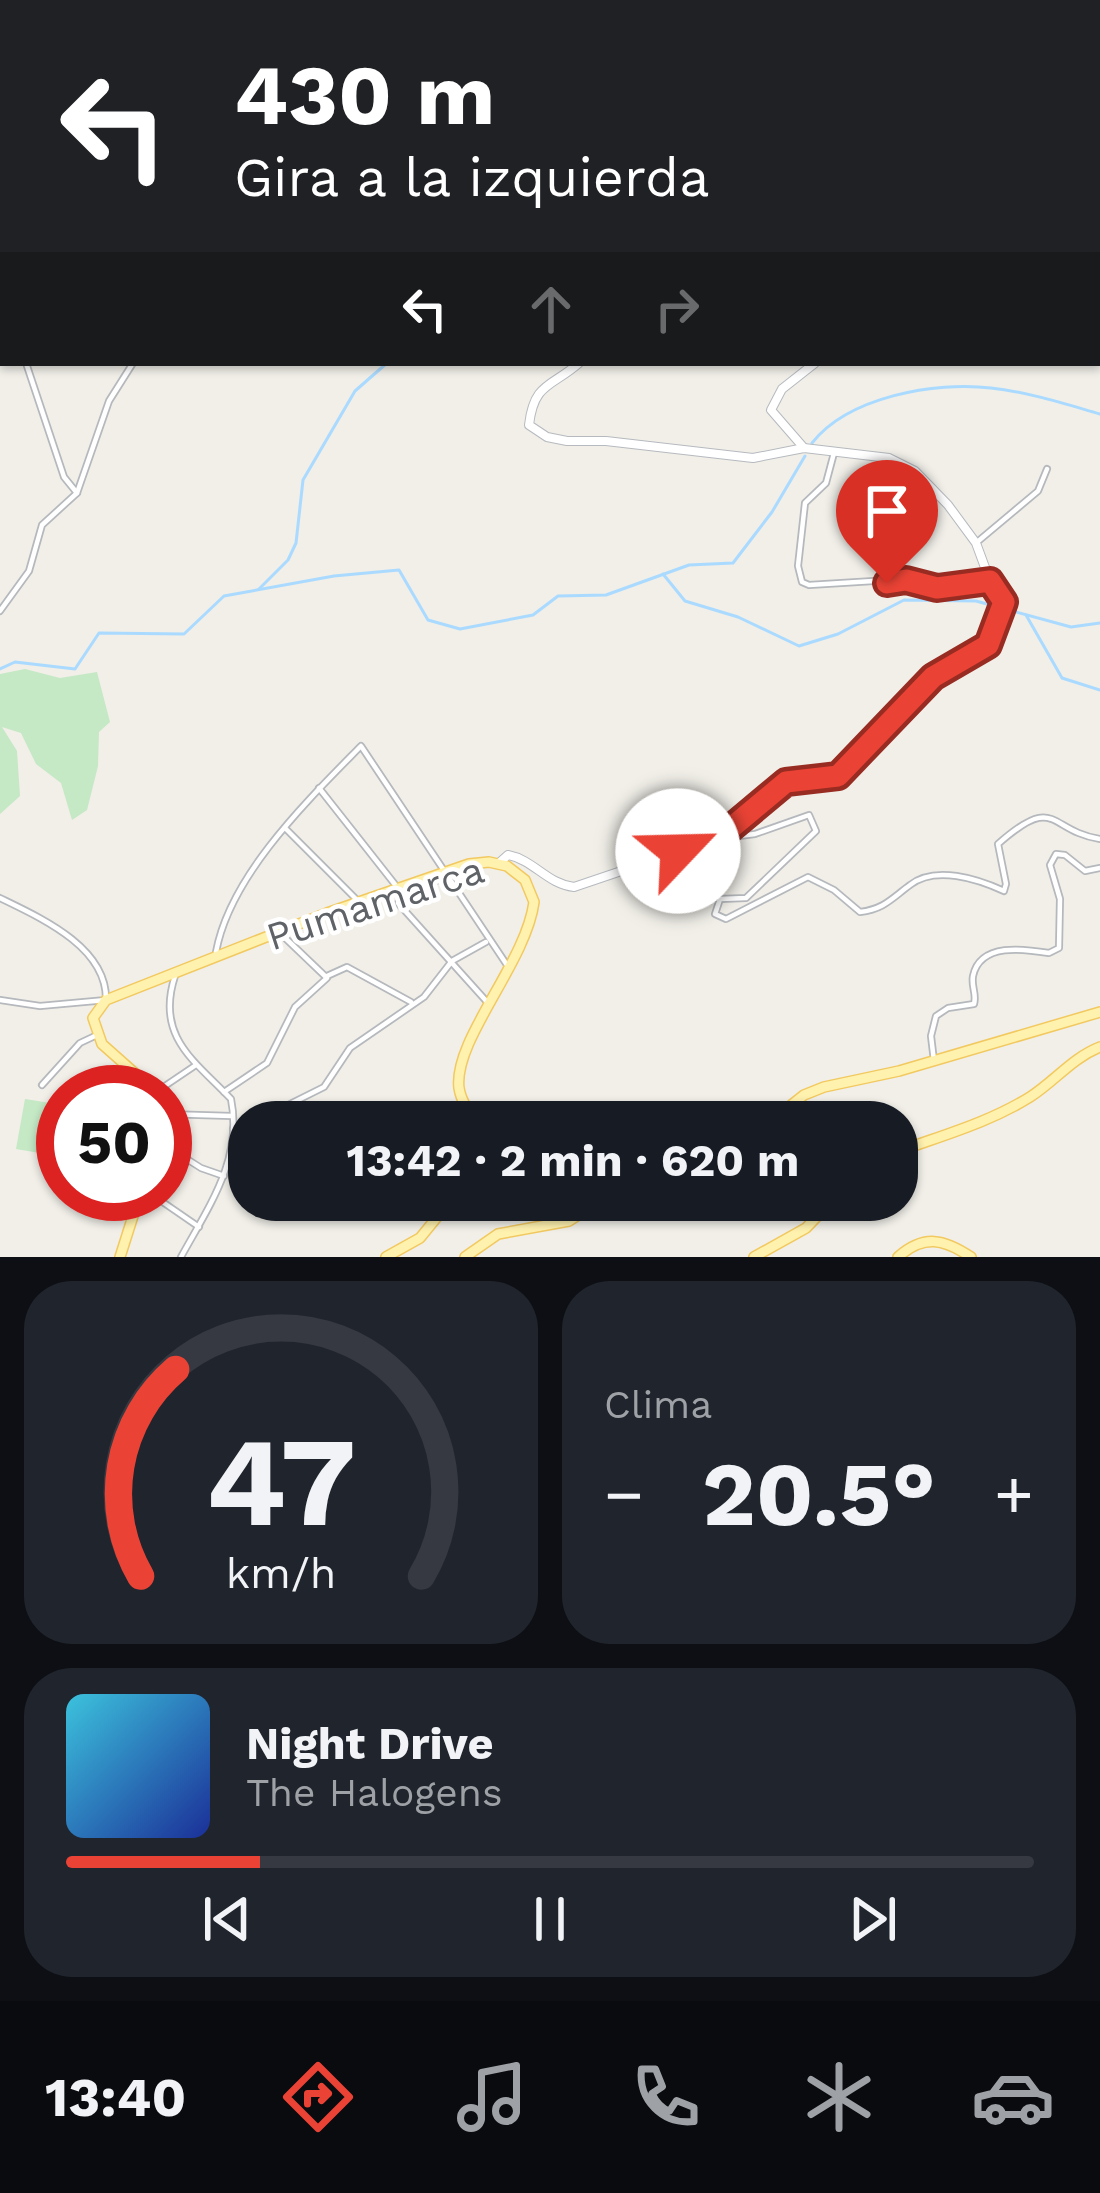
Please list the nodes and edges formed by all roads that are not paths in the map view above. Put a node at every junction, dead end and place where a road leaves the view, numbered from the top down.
1 (27, 366) edge
2 (131, 366) edge
3 (574, 366) edge
4 (810, 366) edge
5 (804, 448) junction
6 (834, 453) junction
7 (1047, 470) dead end
8 (77, 493) junction
9 (976, 543) junction
10 (990, 581) junction
11 (0, 611) edge
12 (320, 788) junction
13 (285, 827) junction
14 (1100, 839) edge
15 (713, 840) junction
16 (499, 863) junction
17 (1100, 868) edge
18 (447, 875) junction
19 (399, 890) junction
20 (0, 898) edge
21 (358, 902) junction
22 (280, 932) junction
23 (488, 940) junction
24 (215, 958) junction
25 (452, 961) junction
26 (511, 971) junction
27 (176, 973) junction
28 (327, 976) junction
29 (0, 1000) edge
30 (106, 1000) junction
31 (413, 1003) junction
32 (490, 1005) junction
33 (1100, 1012) edge
34 (97, 1035) junction
35 (1100, 1047) edge
36 (934, 1061) junction
37 (60, 1065) edge
38 (124, 1065) edge
39 (196, 1065) junction
40 (192, 1068) edge
41 (224, 1091) junction
42 (231, 1101) edge
43 (296, 1101) edge
44 (463, 1101) edge
45 (796, 1101) edge
46 (192, 1115) edge
47 (228, 1117) edge
48 (918, 1144) edge
49 (192, 1162) edge
50 (228, 1164) edge
51 (224, 1176) junction
52 (131, 1221) edge
53 (190, 1221) edge
54 (434, 1221) edge
55 (568, 1221) edge
56 (813, 1221) edge
57 (199, 1227) junction
58 (181, 1255) edge
59 (120, 1257) edge
60 (386, 1257) edge
61 (465, 1257) edge
62 (754, 1257) edge
63 (898, 1257) edge
64 (971, 1257) edge

1 - 8 street
2 - 8 street
3 - 5 main road
4 - 5 main road
5 - 6 main road
6 - 9 main road
6 - 10 street
7 - 9 street
8 - 11 street
9 - 10 main road
10 - 15 main road
12 - 13 street
12 - 18 street
12 - 19 street
13 - 21 street
13 - 24 street
14 - 15 street
15 - 16 main road
16 - 18 main road, Pumamarca
16 - 26 main road, Pumamarca
17 - 36 street
18 - 19 main road, Pumamarca
18 - 23 street
18 - 25 street
19 - 21 main road, Pumamarca
20 - 30 street
21 - 22 main road, Pumamarca
22 - 24 main road, Pumamarca
22 - 28 street
23 - 25 street
23 - 26 street
24 - 27 main road, Pumamarca
25 - 31 street
25 - 32 street
26 - 32 main road, Pumamarca
27 - 30 main road, Pumamarca
27 - 39 street
28 - 31 street
28 - 41 street
29 - 30 street
30 - 34 main road
31 - 43 street
32 - 44 main road, Pumamarca
33 - 36 main road
34 - 37 street
34 - 38 main road
35 - 48 main road
36 - 45 main road
39 - 40 street
39 - 41 street
41 - 42 street
46 - 47 street
49 - 51 street
50 - 51 street
51 - 57 street
52 - 59 main road
53 - 57 street
54 - 60 main road
55 - 61 main road
56 - 62 main road
57 - 58 street
63 - 64 main road

